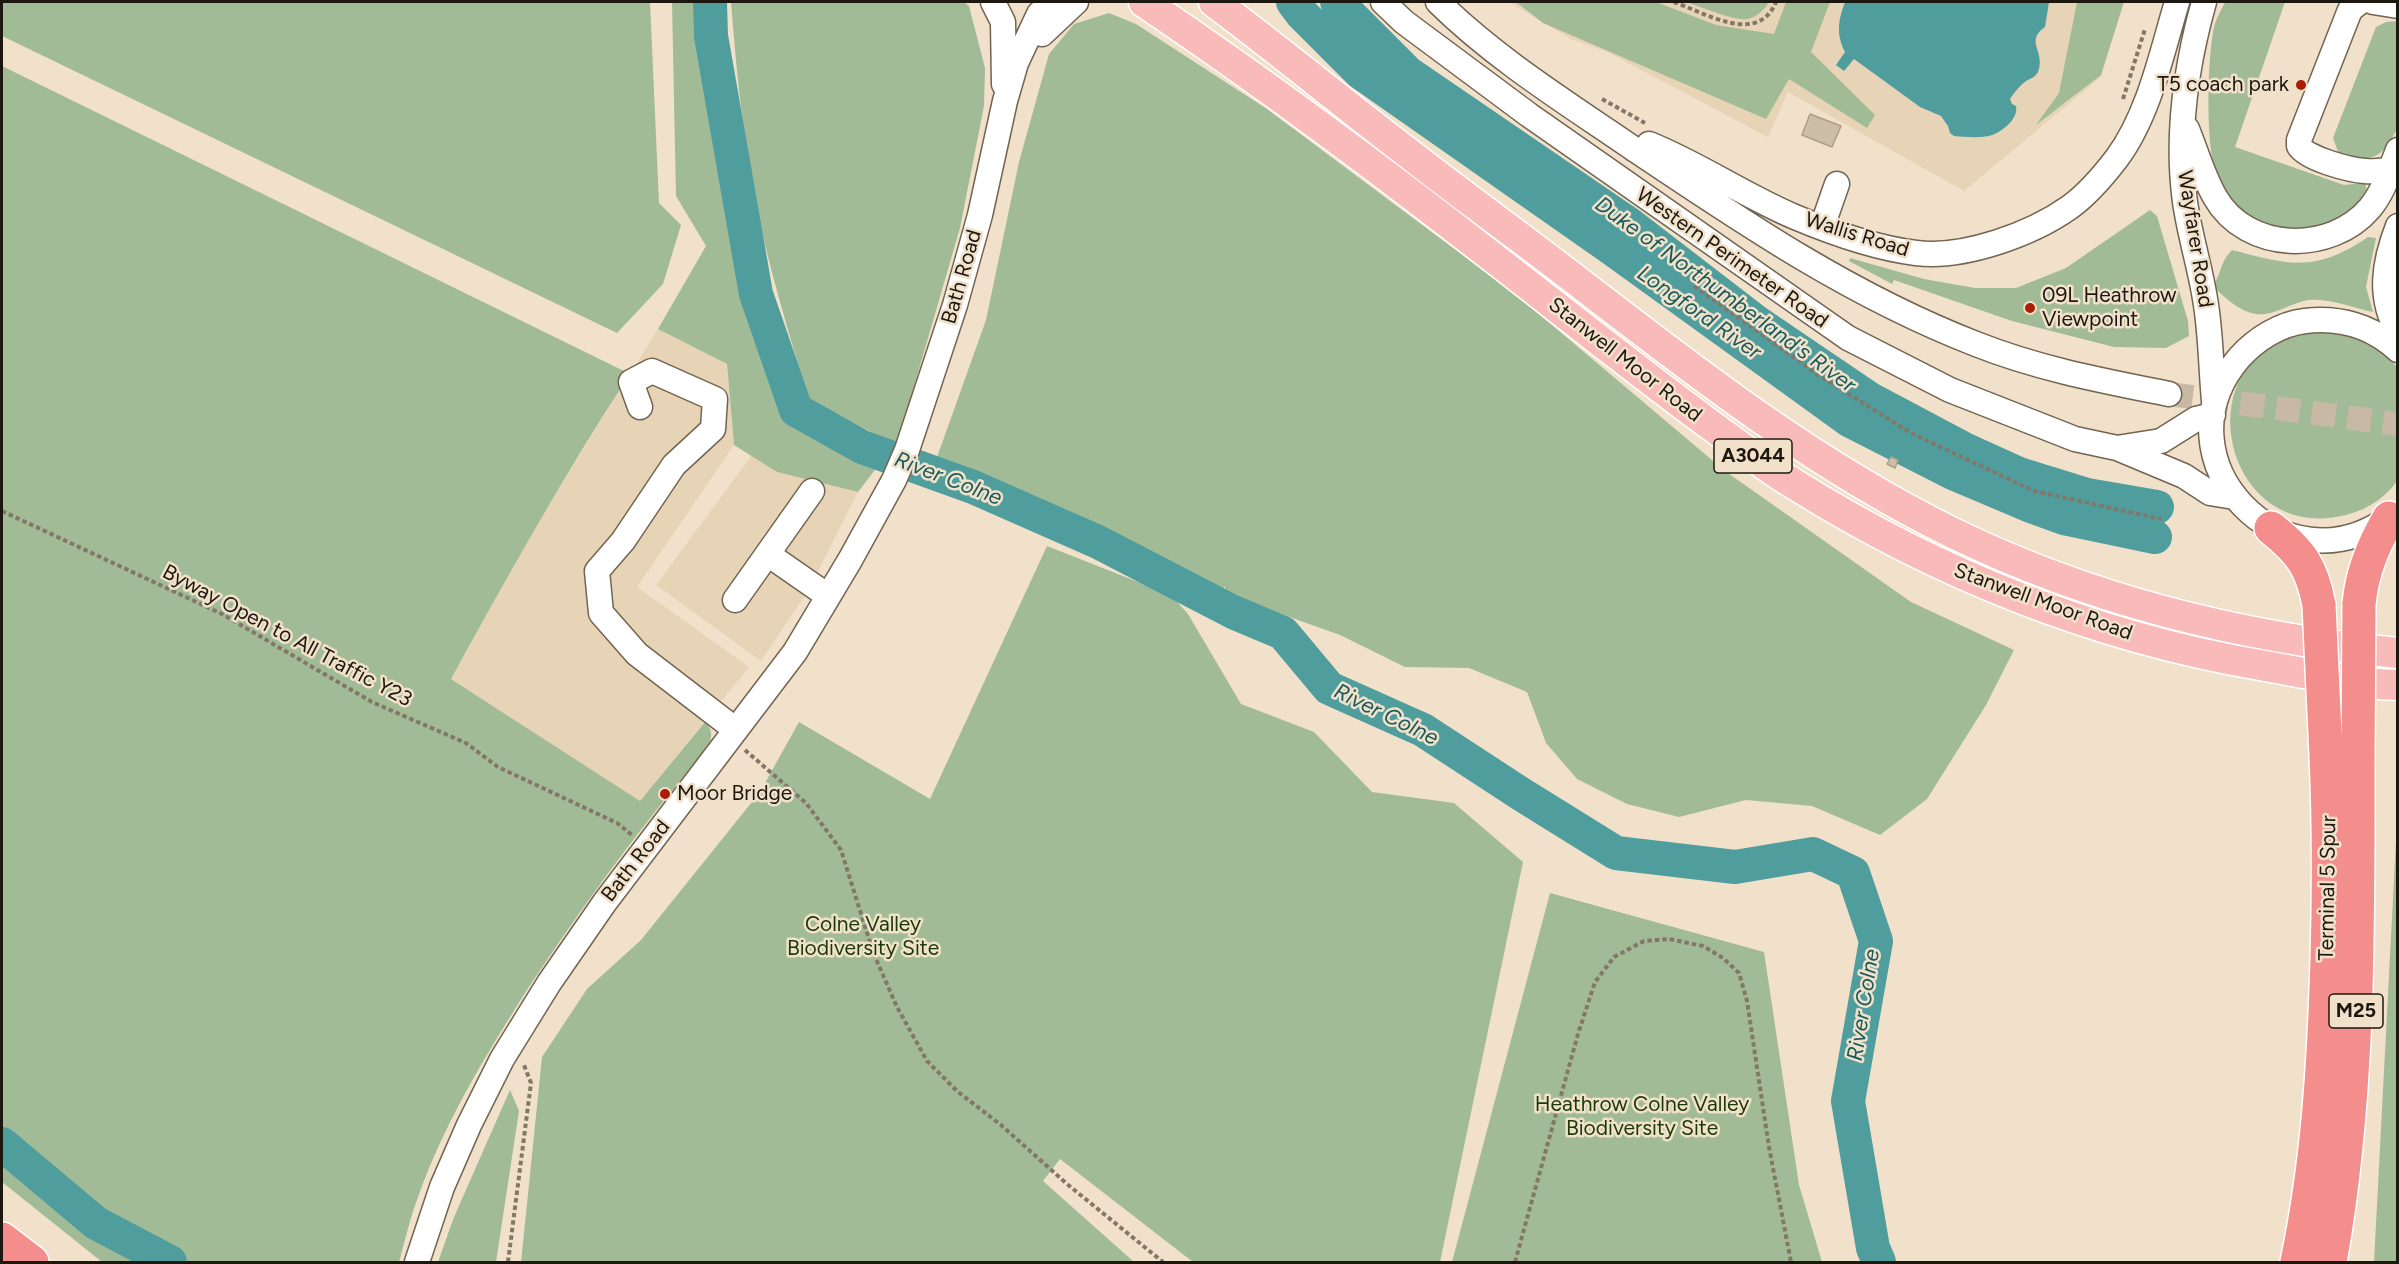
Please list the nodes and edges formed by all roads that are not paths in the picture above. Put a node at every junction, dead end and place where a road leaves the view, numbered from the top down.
1 (993, 2) edge
2 (1051, 2) edge
3 (1076, 2) edge
4 (1144, 2) edge
5 (1214, 2) edge
6 (1383, 2) edge
7 (1438, 2) edge
8 (2161, 2) edge
9 (2177, 2) edge
10 (2204, 2) edge
11 (2360, 2) edge
12 (2373, 2) edge
13 (2397, 6) edge
14 (1016, 63) junction
15 (1005, 101) junction
16 (2183, 120) junction
17 (1599, 125) junction
18 (2118, 156) junction
19 (2394, 160) edge
20 (1837, 184) dead end
21 (2397, 226) edge
22 (1822, 227) junction
23 (2397, 332) edge
24 (2397, 350) edge
25 (2169, 394) tunnel mouth
26 (640, 407) dead end
27 (2214, 411) junction
28 (2117, 448) junction
29 (812, 491) dead end
30 (2234, 497) junction
31 (2393, 514) edge
32 (2271, 528) junction
33 (769, 555) junction
34 (828, 596) junction
35 (735, 600) dead end
36 (2397, 653) edge
37 (2397, 685) edge
38 (733, 734) junction
39 (2, 1239) edge
40 (32, 1263) edge
41 (417, 1263) edge
42 (2297, 1263) edge
43 (2330, 1263) edge

1 - 15 street, Bath Road
2 - 14 street, Bath Road
3 - 14 street
4 - 37 main road, Stanwell Moor Road / A3044
5 - 36 main road, Stanwell Moor Road / A3044
6 - 28 street, Western Perimeter Road
7 - 17 street, Western Perimeter Road
8 - 18 street
9 - 18 street, Wallis Road
10 - 16 street, Wayfarer Road
11 - 19 street
12 - 13 street
14 - 15 street, Bath Road
15 - 34 street, Bath Road
16 - 19 street
16 - 27 street, Wayfarer Road
17 - 22 street, Wallis Road
17 - 25 street, Western Perimeter Road
18 - 22 street, Wallis Road
20 - 22 street
21 - 23 street
24 - 27 street
26 - 38 street
27 - 28 street, Western Perimeter Road
27 - 30 street
28 - 30 street, Western Perimeter Road
29 - 33 street
30 - 32 street
31 - 32 street
31 - 43 highway, Terminal 5 Spur / M25, bridge
32 - 42 highway, Terminal 5 Spur / M25, bridge
33 - 34 street
33 - 35 street
34 - 38 street, Bath Road
38 - 41 street, Bath Road
39 - 40 highway

